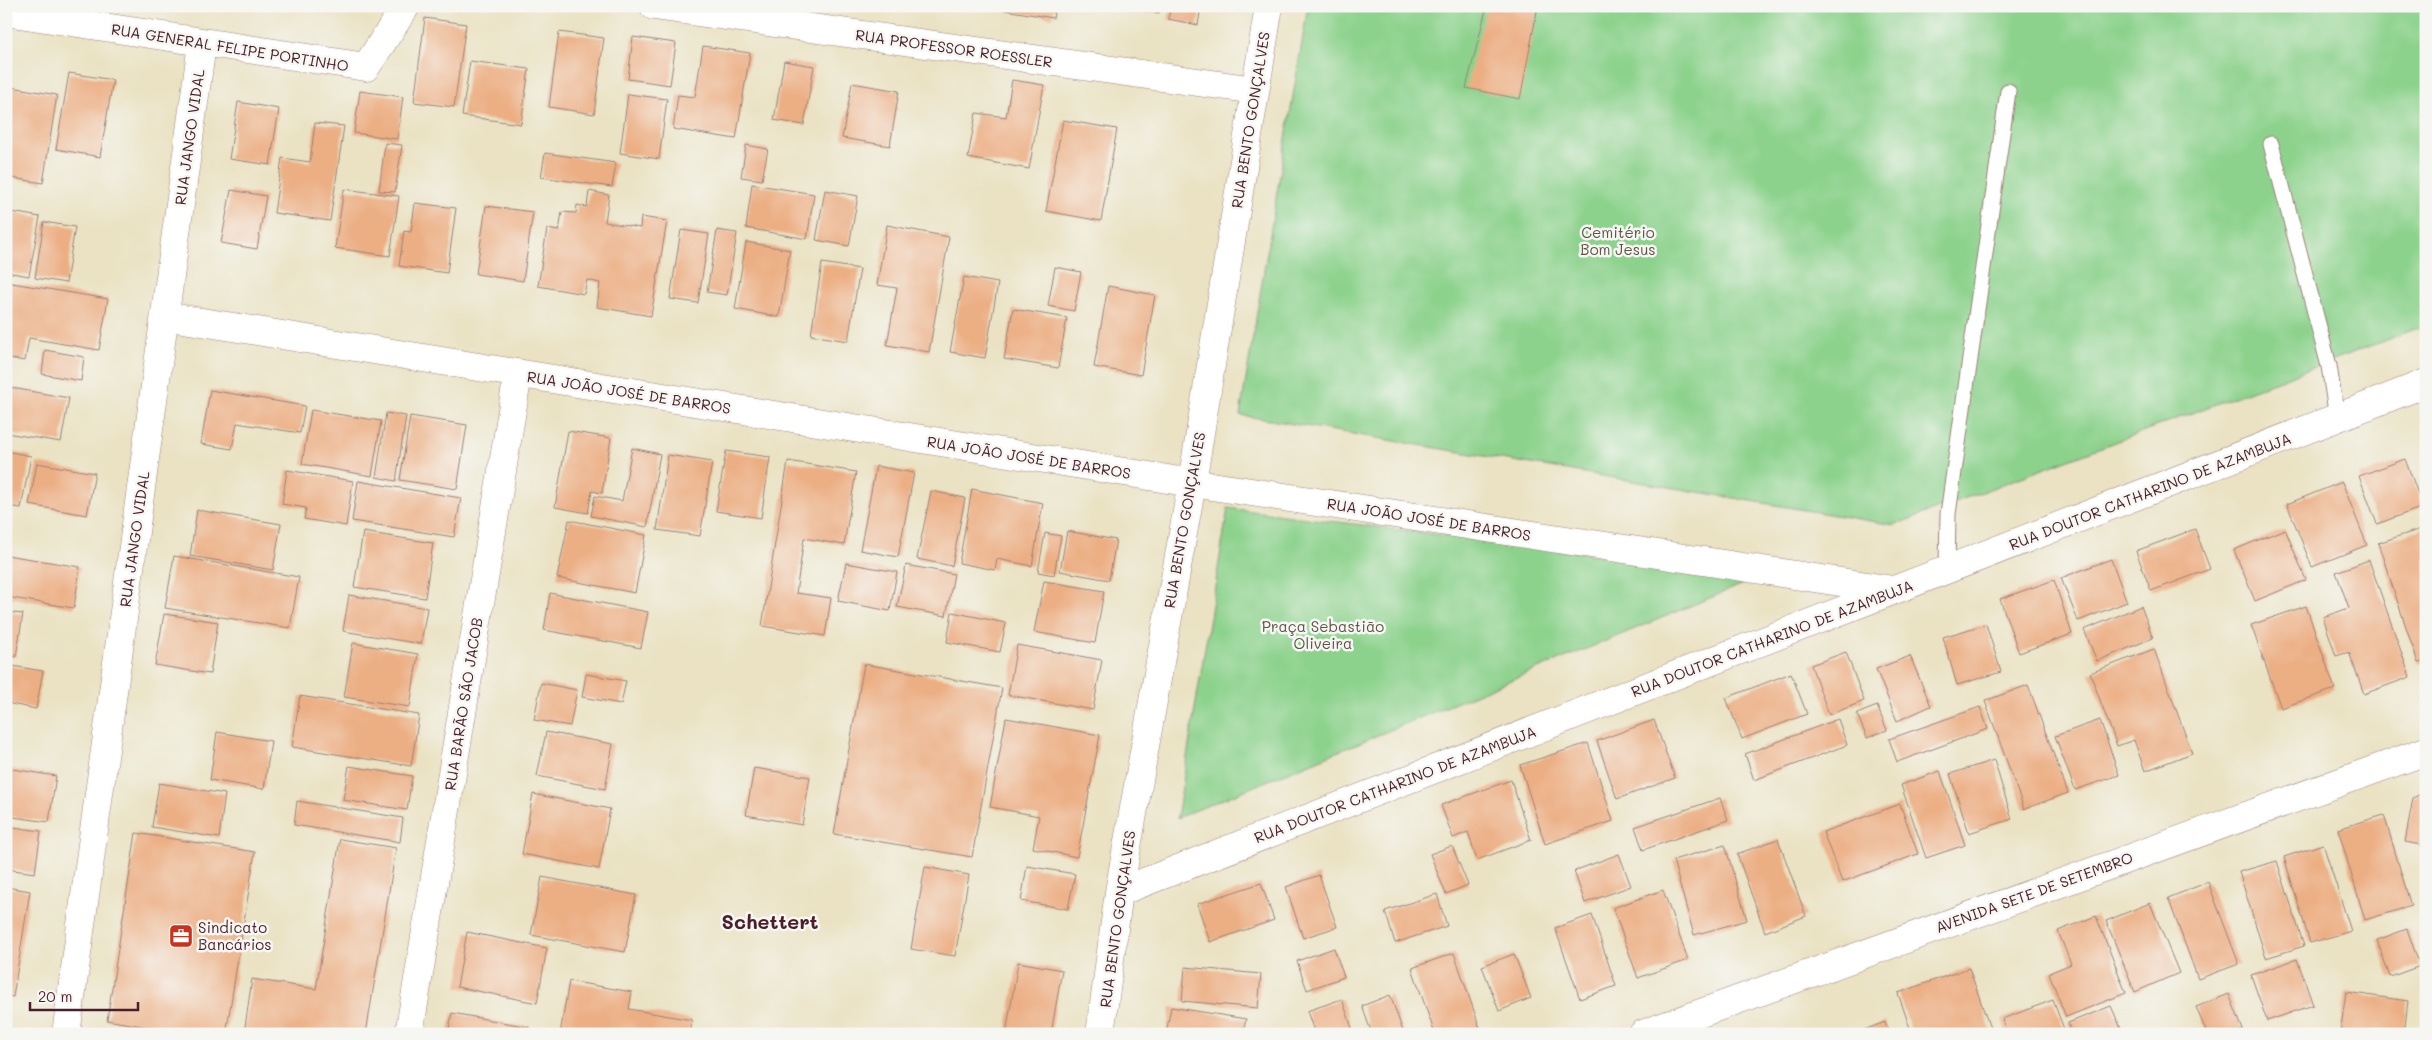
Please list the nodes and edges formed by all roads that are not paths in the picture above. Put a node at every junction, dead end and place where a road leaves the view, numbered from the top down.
1 (406, 6) edge
2 (654, 6) edge
3 (1269, 6) edge
4 (6, 12) edge
5 (202, 44) junction
6 (1255, 90) junction
7 (2008, 92) dead end
8 (2271, 144) dead end
9 (165, 316) junction
10 (518, 374) junction
11 (2426, 383) edge
12 (2337, 418) junction
13 (1192, 483) junction
14 (1947, 570) junction
15 (1893, 590) junction
16 (2426, 751) edge
17 (1119, 892) junction
18 (66, 1034) edge
19 (409, 1034) edge
20 (1100, 1034) edge
21 (1643, 1034) edge

1 - 5 street, RUA GENERAL FELIPE PORTINHO
2 - 6 street, RUA PROFESSOR ROESSLER
3 - 6 street, RUA BENTO GONÇALVES
4 - 5 street, RUA GENERAL FELIPE PORTINHO
5 - 9 street, RUA JANGO VIDAL
6 - 13 street, RUA BENTO GONÇALVES
7 - 14 lane
8 - 12 lane
9 - 10 street, RUA JOÃO JOSÉ DE BARROS
9 - 18 street, RUA JANGO VIDAL
10 - 13 street, RUA JOÃO JOSÉ DE BARROS
10 - 19 street, RUA BARÃO SÃO JACOB
11 - 12 street, RUA DOUTOR CATHARINO DE AZAMBUJA
12 - 14 street, RUA DOUTOR CATHARINO DE AZAMBUJA
13 - 15 street, RUA JOÃO JOSÉ DE BARROS
13 - 17 street, RUA BENTO GONÇALVES
14 - 15 street, RUA DOUTOR CATHARINO DE AZAMBUJA
15 - 17 street, RUA DOUTOR CATHARINO DE AZAMBUJA
16 - 21 street, AVENIDA SETE DE SETEMBRO
17 - 20 street, RUA BENTO GONÇALVES

